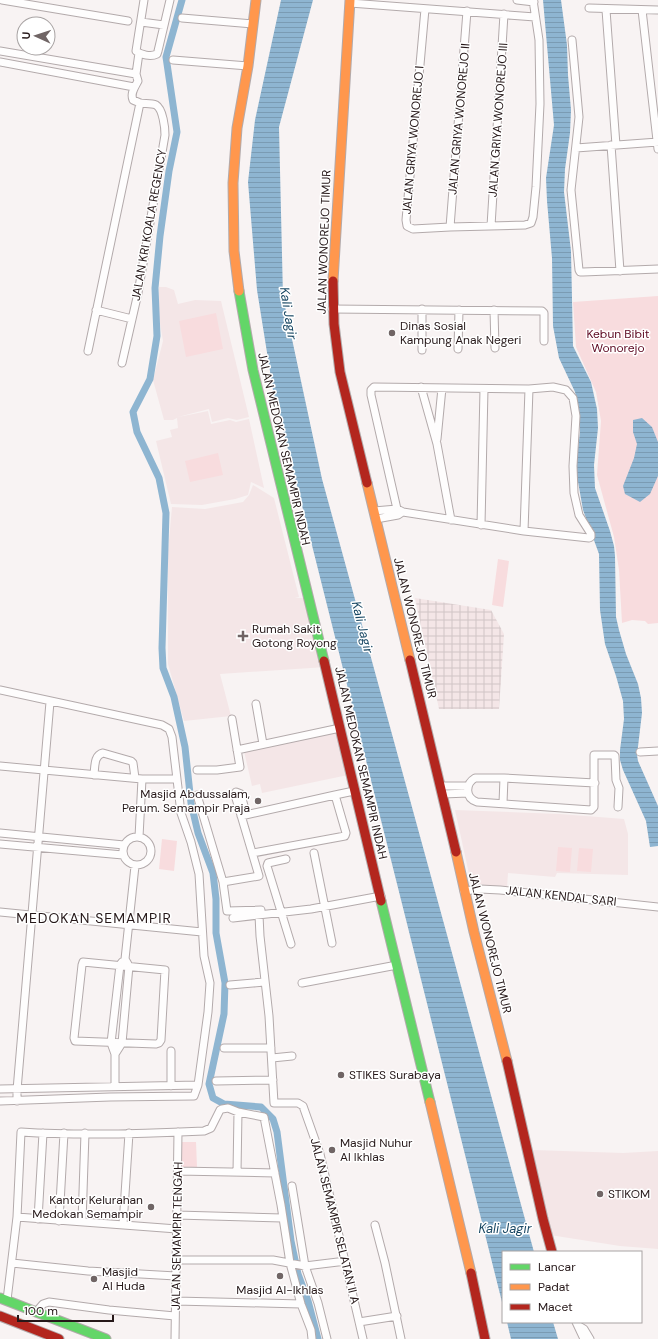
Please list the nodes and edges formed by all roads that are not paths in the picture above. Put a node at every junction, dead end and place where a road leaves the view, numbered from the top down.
1 (2, 0) edge
2 (144, 0) edge
3 (170, 0) edge
4 (256, 0) edge
5 (517, 0) edge
6 (534, 1) edge
7 (350, 2) edge
8 (44, 3) edge
9 (390, 3) edge
10 (425, 8) junction
11 (590, 8) dead end
12 (606, 10) junction
13 (642, 10) junction
14 (658, 10) edge
15 (467, 11) junction
16 (504, 14) junction
17 (535, 17) junction
18 (182, 18) dead end
19 (128, 21) dead end
20 (141, 22) junction
21 (253, 24) junction
22 (164, 25) junction
23 (572, 40) dead end
24 (0, 51) edge
25 (138, 52) junction
26 (173, 60) dead end
27 (0, 62) edge
28 (70, 63) junction
29 (248, 66) junction
30 (136, 74) junction
31 (68, 75) junction
32 (134, 87) junction
33 (140, 104) junction
34 (658, 144) edge
35 (614, 145) junction
36 (576, 148) junction
37 (491, 226) junction
38 (450, 227) junction
39 (658, 269) edge
40 (620, 271) junction
41 (332, 309) junction
42 (96, 310) junction
43 (422, 310) junction
44 (459, 310) junction
45 (494, 310) junction
46 (132, 319) junction
47 (544, 341) dead end
48 (495, 348) dead end
49 (458, 349) dead end
50 (422, 350) dead end
51 (88, 351) dead end
52 (122, 363) dead end
53 (421, 387) junction
54 (442, 388) junction
55 (484, 388) junction
56 (529, 389) junction
57 (437, 444) junction
58 (399, 512) junction
59 (375, 515) junction
60 (451, 520) junction
61 (481, 525) junction
62 (524, 532) junction
63 (0, 690) edge
64 (50, 702) junction
65 (256, 704) dead end
66 (232, 719) dead end
67 (340, 728) junction
68 (263, 744) junction
69 (237, 750) junction
70 (658, 751) edge
71 (640, 752) dead end
72 (0, 766) edge
73 (45, 770) junction
74 (197, 770) dead end
75 (94, 775) junction
76 (504, 778) junction
77 (138, 779) junction
78 (177, 779) junction
79 (595, 783) junction
80 (442, 790) junction
81 (468, 790) junction
82 (354, 791) junction
83 (236, 792) dead end
84 (197, 795) dead end
85 (335, 795) junction
86 (503, 803) junction
87 (618, 807) dead end
88 (243, 815) junction
89 (0, 833) edge
90 (139, 837) junction
91 (39, 838) junction
92 (0, 844) edge
93 (124, 845) junction
94 (38, 847) junction
95 (253, 853) junction
96 (314, 853) dead end
97 (123, 855) junction
98 (286, 859) dead end
99 (135, 866) junction
100 (223, 882) junction
101 (464, 891) junction
102 (381, 896) junction
103 (325, 907) junction
104 (658, 907) edge
105 (0, 912) edge
106 (260, 912) junction
107 (282, 913) junction
108 (32, 914) junction
109 (233, 918) dead end
110 (128, 924) junction
111 (202, 932) junction
112 (332, 943) dead end
113 (291, 944) dead end
114 (123, 962) junction
115 (397, 965) junction
116 (129, 966) junction
117 (264, 982) junction
118 (302, 983) dead end
119 (230, 985) dead end
120 (111, 1043) junction
121 (122, 1043) junction
122 (224, 1048) dead end
123 (271, 1048) junction
124 (171, 1051) dead end
125 (116, 1054) junction
126 (292, 1056) dead end
127 (272, 1058) junction
128 (273, 1080) junction
129 (216, 1081) dead end
130 (198, 1085) junction
131 (115, 1086) junction
132 (171, 1086) junction
133 (0, 1089) edge
134 (17, 1090) junction
135 (0, 1101) edge
136 (17, 1101) junction
137 (238, 1112) junction
138 (178, 1132) junction
139 (64, 1133) junction
140 (85, 1133) junction
141 (129, 1133) junction
142 (44, 1134) junction
143 (178, 1171) junction
144 (236, 1172) junction
145 (275, 1174) junction
146 (292, 1186) dead end
147 (177, 1215) junction
148 (17, 1217) junction
149 (282, 1218) junction
150 (38, 1219) junction
151 (59, 1221) junction
152 (82, 1222) junction
153 (123, 1225) junction
154 (375, 1225) dead end
155 (177, 1229) junction
156 (552, 1251) edge
157 (176, 1260) junction
158 (346, 1261) junction
159 (12, 1263) junction
160 (291, 1263) junction
161 (303, 1266) junction
162 (176, 1276) junction
163 (3, 1299) edge
164 (176, 1301) junction
165 (301, 1304) junction
166 (37, 1312) junction
167 (0, 1316) edge
168 (175, 1316) junction
169 (396, 1316) junction
170 (359, 1322) junction
171 (578, 1324) edge
172 (59, 1339) edge
173 (106, 1339) edge
174 (175, 1339) edge
175 (312, 1339) edge
176 (327, 1339) edge
177 (363, 1339) edge
178 (401, 1339) edge
179 (485, 1339) edge
180 (584, 1339) edge
181 (590, 1339) edge

1 - 8 street
2 - 20 street
3 - 22 street
4 - 21 street, JALAN MEDOKAN SEMAMPIR INDAH
5 - 6 street
6 - 17 street
7 - 9 street
7 - 41 street, JALAN WONOREJO TIMUR
8 - 19 street
9 - 10 street
10 - 15 street
10 - 38 street, JALAN GRIYA WONOREJO I
11 - 12 street
12 - 13 street
12 - 35 street
13 - 14 street
13 - 34 street
15 - 16 street
15 - 38 street, JALAN GRIYA WONOREJO II
16 - 17 street
16 - 37 street, JALAN GRIYA WONOREJO III
17 - 37 street, JALAN GRIYA WONOREJO I
18 - 21 street
20 - 22 street
20 - 25 street
21 - 29 street, JALAN MEDOKAN SEMAMPIR INDAH
22 - 25 street
23 - 36 street
24 - 28 street
25 - 30 street
26 - 29 street
27 - 31 street
28 - 30 street
28 - 31 street
29 - 67 street, JALAN MEDOKAN SEMAMPIR INDAH
30 - 32 street
31 - 32 street
32 - 33 street
33 - 42 street
33 - 46 street, JALAN KRI KOALA REGENCY
34 - 35 street
35 - 36 street
35 - 40 street
36 - 40 street
37 - 38 street, JALAN GRIYA WONOREJO I
39 - 40 street
41 - 43 street
41 - 59 street, JALAN WONOREJO TIMUR
42 - 46 street
42 - 51 street
43 - 44 street
43 - 50 street
44 - 45 street
44 - 49 street
45 - 47 street
45 - 48 street
46 - 52 street, JALAN KRI KOALA REGENCY
53 - 54 street
53 - 57 street
53 - 58 street
54 - 55 street
54 - 57 street
55 - 56 street
55 - 61 street
56 - 62 street
56 - 62 street
57 - 60 street
58 - 59 street
58 - 60 street
59 - 80 street, JALAN WONOREJO TIMUR
60 - 61 street
61 - 62 street
63 - 64 street
64 - 73 street
64 - 78 street
65 - 68 street
66 - 69 street
67 - 68 street
67 - 82 street, JALAN MEDOKAN SEMAMPIR INDAH
68 - 69 street
69 - 74 street
70 - 71 street
72 - 73 street
73 - 75 street
73 - 91 street
75 - 77 street
75 - 77 street
76 - 79 street
76 - 81 street
76 - 86 street
77 - 78 street
77 - 90 street
78 - 111 street
79 - 86 street
79 - 87 street
80 - 81 street
80 - 101 street, JALAN WONOREJO TIMUR
81 - 86 street
82 - 85 street
82 - 102 street, JALAN MEDOKAN SEMAMPIR INDAH
83 - 88 street
84 - 100 street
85 - 88 street
85 - 95 street
88 - 95 street
89 - 91 street
90 - 93 street
90 - 99 street
91 - 93 street
91 - 94 street
92 - 94 street
93 - 97 street
94 - 97 street
94 - 108 street
95 - 100 street
96 - 103 street
97 - 99 street
98 - 107 street
99 - 110 street
100 - 106 street
101 - 104 street, JALAN KENDAL SARI
101 - 156 street, JALAN WONOREJO TIMUR
102 - 103 street
102 - 115 street, JALAN MEDOKAN SEMAMPIR INDAH
103 - 107 street
103 - 112 street
105 - 108 street
106 - 107 street
106 - 109 street
106 - 117 street, JALAN SEMAMPIR SELATAN II A
107 - 113 street
108 - 110 street
108 - 134 street
110 - 111 street
110 - 114 street
111 - 130 street
114 - 116 street
114 - 120 street
114 - 120 street
115 - 118 street
115 - 179 street, JALAN MEDOKAN SEMAMPIR INDAH
116 - 121 street
116 - 121 street
117 - 119 street
117 - 123 street, JALAN SEMAMPIR SELATAN II A
120 - 121 street
120 - 125 street
121 - 125 street
122 - 123 street
123 - 127 street, JALAN SEMAMPIR SELATAN II A
124 - 132 street
125 - 131 street
126 - 127 street
127 - 128 street, JALAN SEMAMPIR SELATAN II A
128 - 129 street
128 - 158 street, JALAN SEMAMPIR SELATAN II A
130 - 132 street
130 - 136 street
131 - 132 street
131 - 134 street
133 - 134 street
134 - 136 street
135 - 136 street
137 - 138 street
137 - 144 street
137 - 145 street
138 - 141 street
138 - 143 street, JALAN SEMAMPIR TENGAH
139 - 140 street
139 - 142 street
139 - 151 street
140 - 141 street
140 - 152 street
141 - 153 street
142 - 148 street
142 - 150 street
143 - 144 street
143 - 147 street, JALAN SEMAMPIR TENGAH
144 - 145 street
145 - 149 street
146 - 161 street
147 - 149 street
147 - 155 street, JALAN SEMAMPIR TENGAH
148 - 150 street
148 - 159 street
149 - 160 street
150 - 151 street
151 - 152 street
152 - 153 street
153 - 155 street
154 - 169 street
155 - 157 street, JALAN SEMAMPIR TENGAH
157 - 160 street
157 - 162 street, JALAN SEMAMPIR TENGAH
158 - 161 street
158 - 170 street, JALAN SEMAMPIR SELATAN II A
159 - 162 street
159 - 163 street
160 - 161 street
160 - 165 street
161 - 176 street
162 - 164 street, JALAN SEMAMPIR TENGAH
163 - 166 street
164 - 165 street
164 - 168 street, JALAN SEMAMPIR TENGAH
165 - 175 street
166 - 168 street
166 - 173 street
167 - 172 street
168 - 174 street, JALAN SEMAMPIR TENGAH
169 - 170 street
169 - 178 street
170 - 177 street, JALAN SEMAMPIR SELATAN II A
171 - 180 street
171 - 181 street

